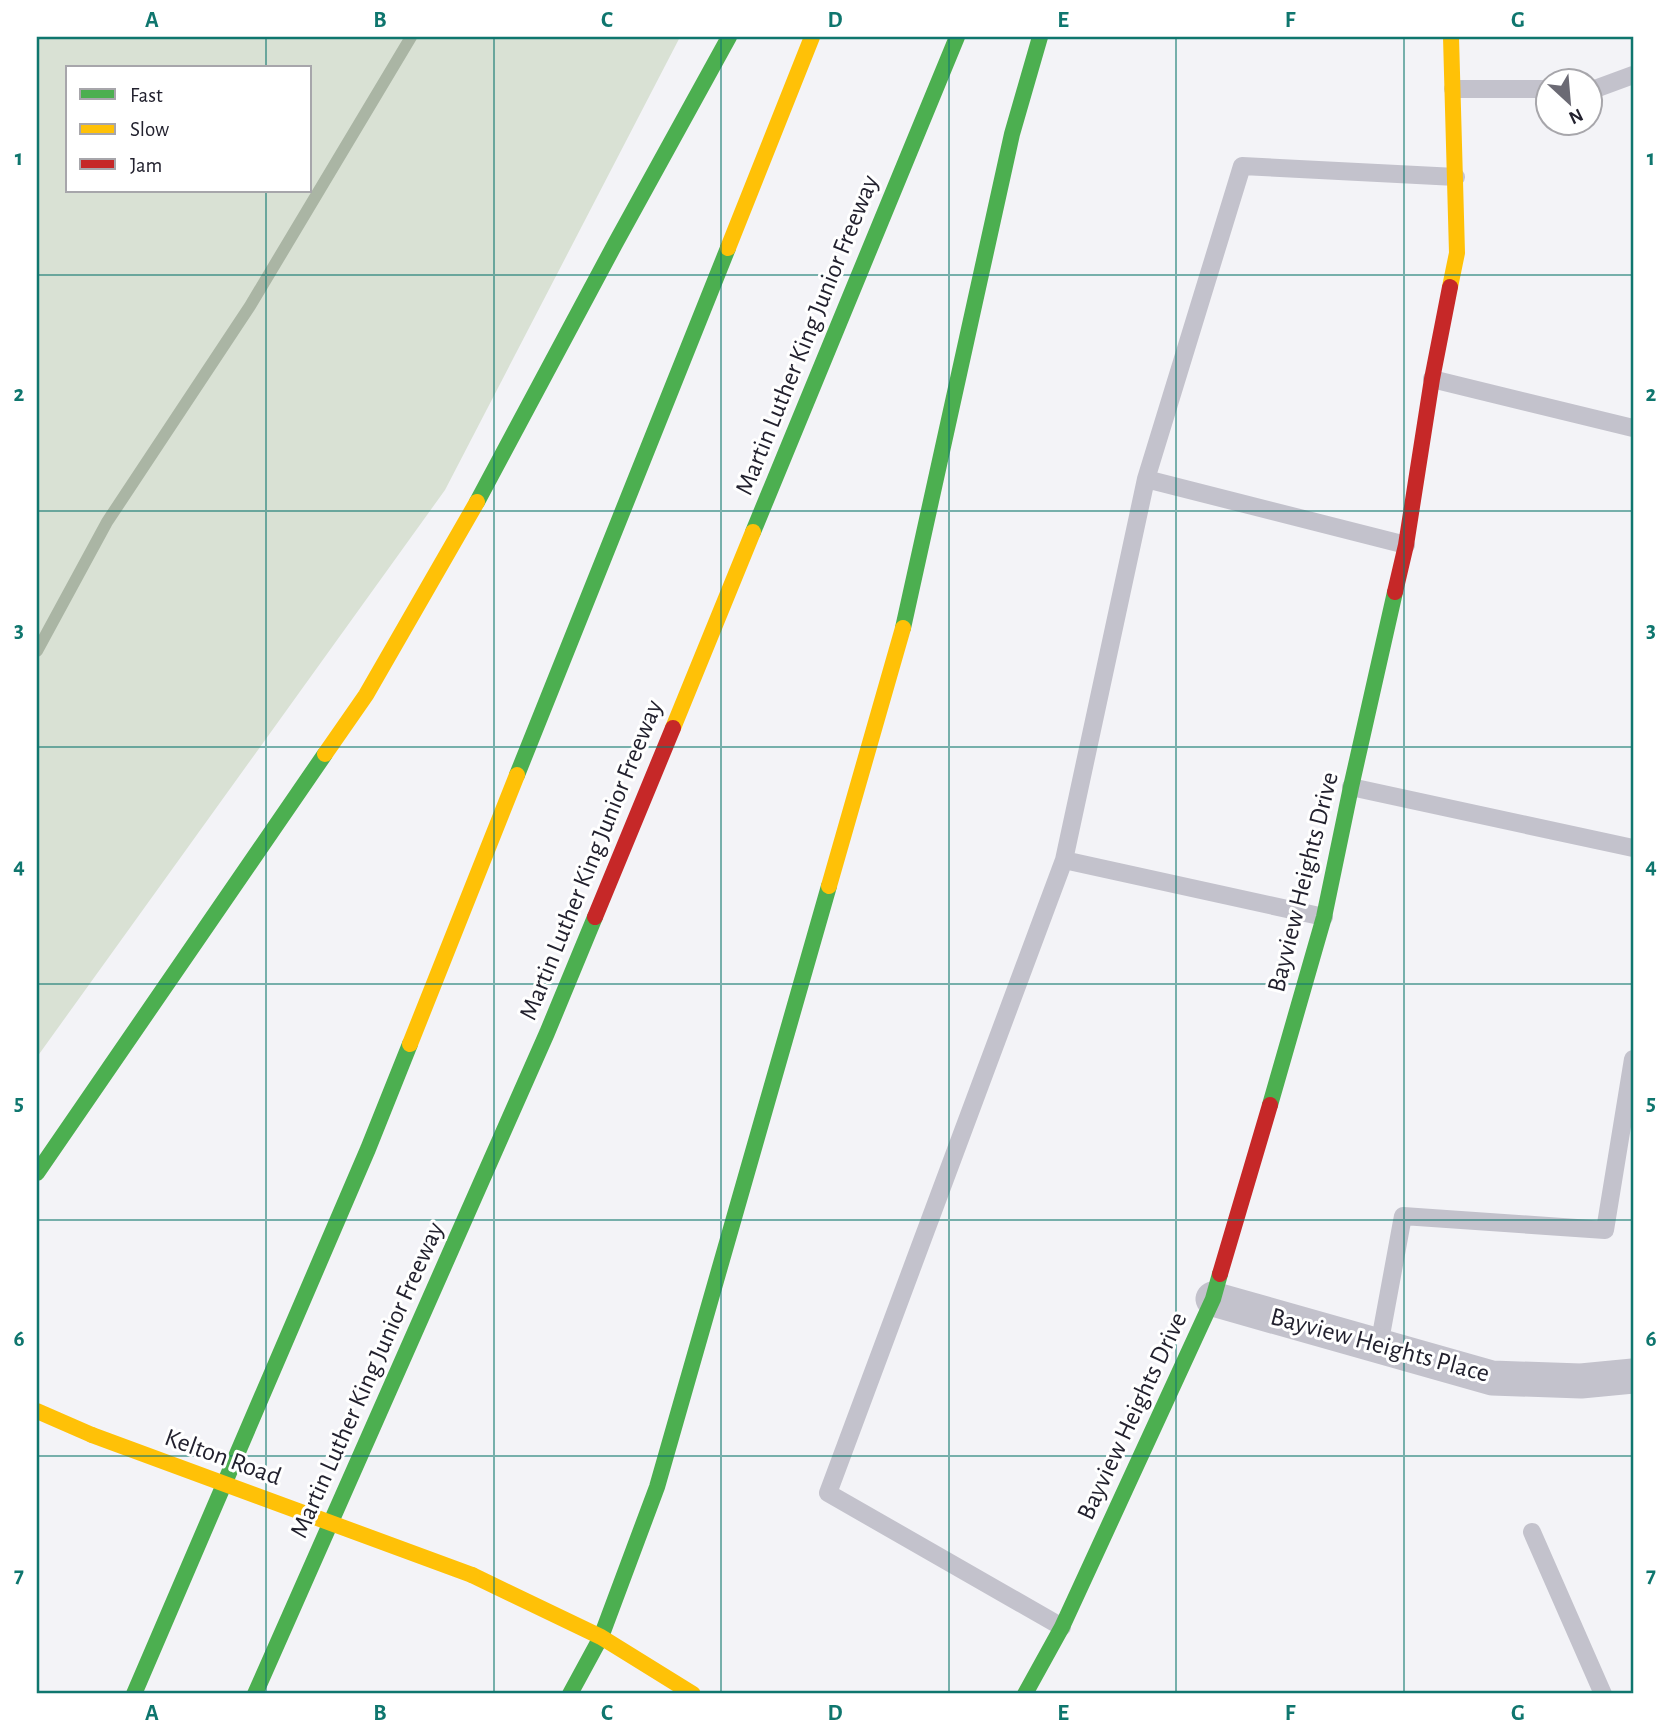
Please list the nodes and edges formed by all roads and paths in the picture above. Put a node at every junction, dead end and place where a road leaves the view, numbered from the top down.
1 (729, 37) edge
2 (812, 37) edge
3 (957, 37) edge
4 (1040, 37) edge
5 (1451, 37) edge
6 (1633, 75) edge
7 (1604, 86) edge
8 (1453, 89) junction
9 (1534, 89) edge
10 (1456, 177) junction
11 (1432, 379) junction
12 (1633, 428) edge
13 (1146, 479) junction
14 (1406, 545) junction
15 (1351, 787) junction
16 (1633, 848) edge
17 (1064, 860) junction
18 (1324, 917) junction
19 (1633, 1059) edge
20 (37, 1173) edge
21 (1213, 1299) junction
22 (1379, 1346) junction
23 (1633, 1376) edge
24 (37, 1411) edge
25 (1532, 1532) dead end
26 (1062, 1627) junction
27 (601, 1637) junction
28 (134, 1694) edge
29 (255, 1694) edge
30 (570, 1694) edge
31 (693, 1694) edge
32 (1025, 1694) edge
33 (1603, 1694) edge

1 - 20 main road
2 - 28 main road
3 - 29 main road, Martin Luther King Junior Freeway
4 - 27 main road
5 - 8 main road, Bayview Heights Drive
6 - 7 lane
8 - 9 lane
8 - 10 main road, Bayview Heights Drive
10 - 11 main road, Bayview Heights Drive
10 - 13 lane
11 - 12 lane
11 - 14 main road, Bayview Heights Drive
13 - 14 lane
13 - 17 lane
14 - 15 main road, Bayview Heights Drive
15 - 16 lane
15 - 18 main road, Bayview Heights Drive
17 - 18 lane
17 - 26 lane
18 - 21 main road, Bayview Heights Drive
19 - 22 lane
21 - 22 street, Bayview Heights Place
21 - 26 main road, Bayview Heights Drive
22 - 23 street, Bayview Heights Place
24 - 27 main road, Kelton Road, bridge
25 - 33 lane
26 - 32 main road, Bayview Heights Drive
27 - 30 main road
27 - 31 main road, Kelton Road

